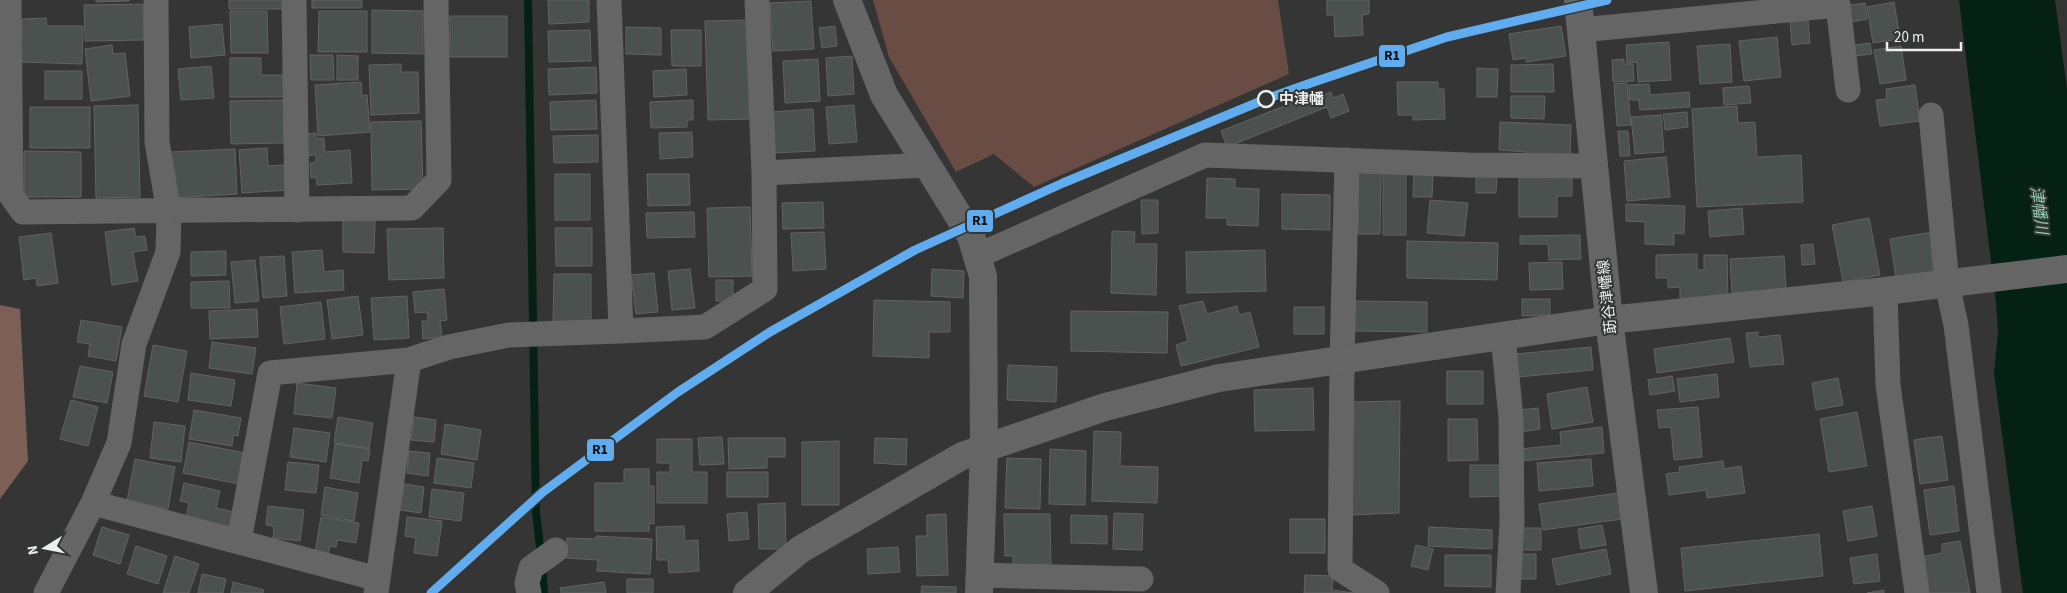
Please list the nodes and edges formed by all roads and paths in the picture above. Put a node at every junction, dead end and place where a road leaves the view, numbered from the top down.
1 (9, 0) edge
2 (156, 0) edge
3 (294, 0) edge
4 (436, 0) edge
5 (609, 0) edge
6 (757, 0) edge
7 (847, 0) edge
8 (1578, 0) edge
9 (1581, 30) junction
10 (1848, 90) dead end
11 (1931, 115) dead end
12 (1347, 160) junction
13 (928, 165) junction
14 (1594, 166) junction
15 (764, 174) junction
16 (5, 187) edge
17 (297, 210) junction
18 (170, 212) junction
19 (977, 256) junction
20 (2067, 269) edge
21 (1950, 283) junction
22 (1885, 291) junction
23 (1609, 320) junction
24 (621, 331) junction
25 (1503, 336) junction
26 (409, 360) junction
27 (1342, 360) junction
28 (984, 449) junction
29 (93, 503) junction
30 (239, 541) junction
31 (547, 557) dead end
32 (1141, 579) dead end
33 (979, 584) edge
34 (377, 586) edge
35 (46, 593) edge
36 (529, 593) edge
37 (746, 593) edge
38 (1377, 593) edge
39 (1508, 593) edge
40 (1644, 593) edge
41 (1917, 593) edge
42 (1988, 593) edge

1 - 16 street
2 - 18 street
3 - 17 street
4 - 17 street
5 - 24 street
6 - 15 street
7 - 13 street
8 - 9 street, 莇谷津幡線
9 - 10 street
9 - 14 street, 莇谷津幡線
11 - 21 street
12 - 14 street
12 - 19 street
12 - 27 street
13 - 15 street
13 - 19 street
14 - 23 street, 莇谷津幡線
15 - 24 street
16 - 18 street
17 - 18 street
18 - 29 street
19 - 28 street
20 - 21 street
21 - 22 street
21 - 42 street
22 - 23 street
22 - 41 street
23 - 25 street
23 - 40 street, 莇谷津幡線
24 - 26 street
25 - 27 street
25 - 39 street
26 - 30 street
26 - 34 street
27 - 28 street
27 - 38 street
28 - 33 street
28 - 37 street
29 - 30 street
29 - 35 street
30 - 34 street
31 - 36 street
32 - 33 street

